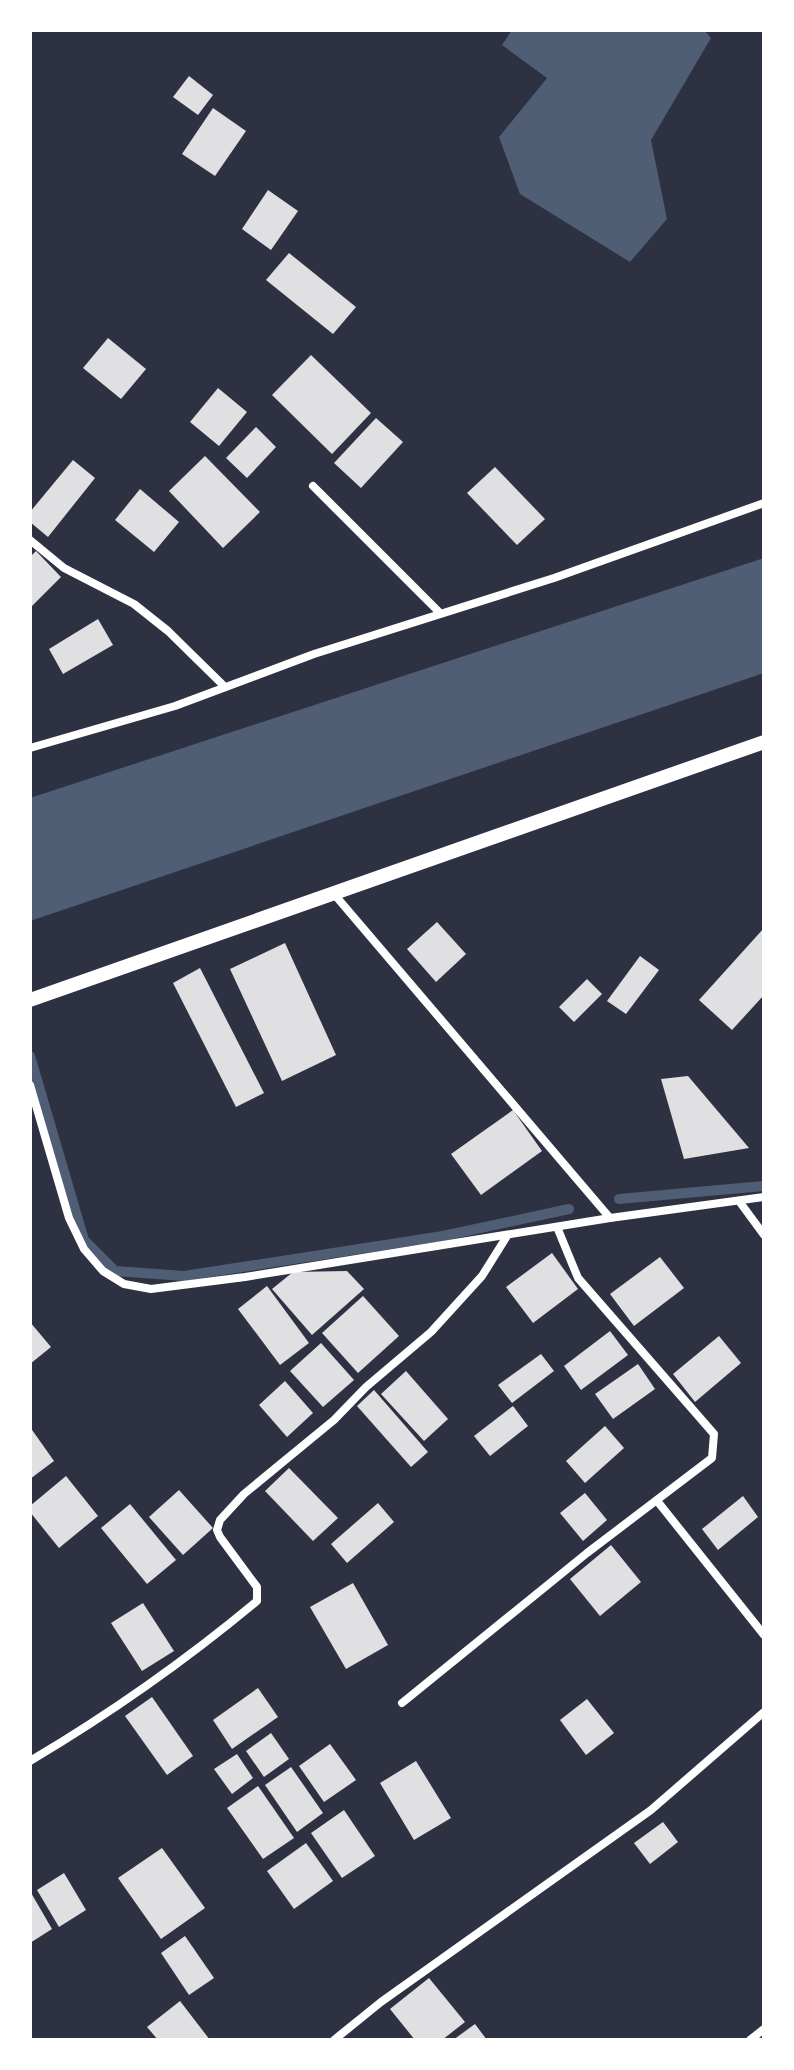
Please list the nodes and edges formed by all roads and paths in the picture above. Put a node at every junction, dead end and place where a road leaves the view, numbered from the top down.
1 (313, 486) dead end
2 (764, 503) edge
3 (30, 540) edge
4 (439, 612) junction
5 (225, 687) junction
6 (764, 742) edge
7 (30, 748) edge
8 (334, 894) junction
9 (30, 1000) edge
10 (30, 1085) edge
11 (764, 1197) edge
12 (739, 1201) junction
13 (610, 1218) junction
14 (557, 1227) junction
15 (764, 1235) edge
16 (507, 1236) junction
17 (658, 1502) junction
18 (764, 1635) edge
19 (402, 1703) dead end
20 (764, 1712) edge
21 (30, 1761) edge
22 (764, 2029) edge
23 (334, 2040) edge
24 (750, 2040) edge

1 - 4 street
2 - 4 street
3 - 5 street
4 - 5 street
5 - 7 street
6 - 8 street
8 - 9 street
8 - 13 street
10 - 16 street
11 - 12 street
12 - 13 street
12 - 15 street
13 - 14 street
14 - 16 street
14 - 17 street
16 - 21 street
17 - 18 street
17 - 19 street
20 - 23 street
22 - 24 street

